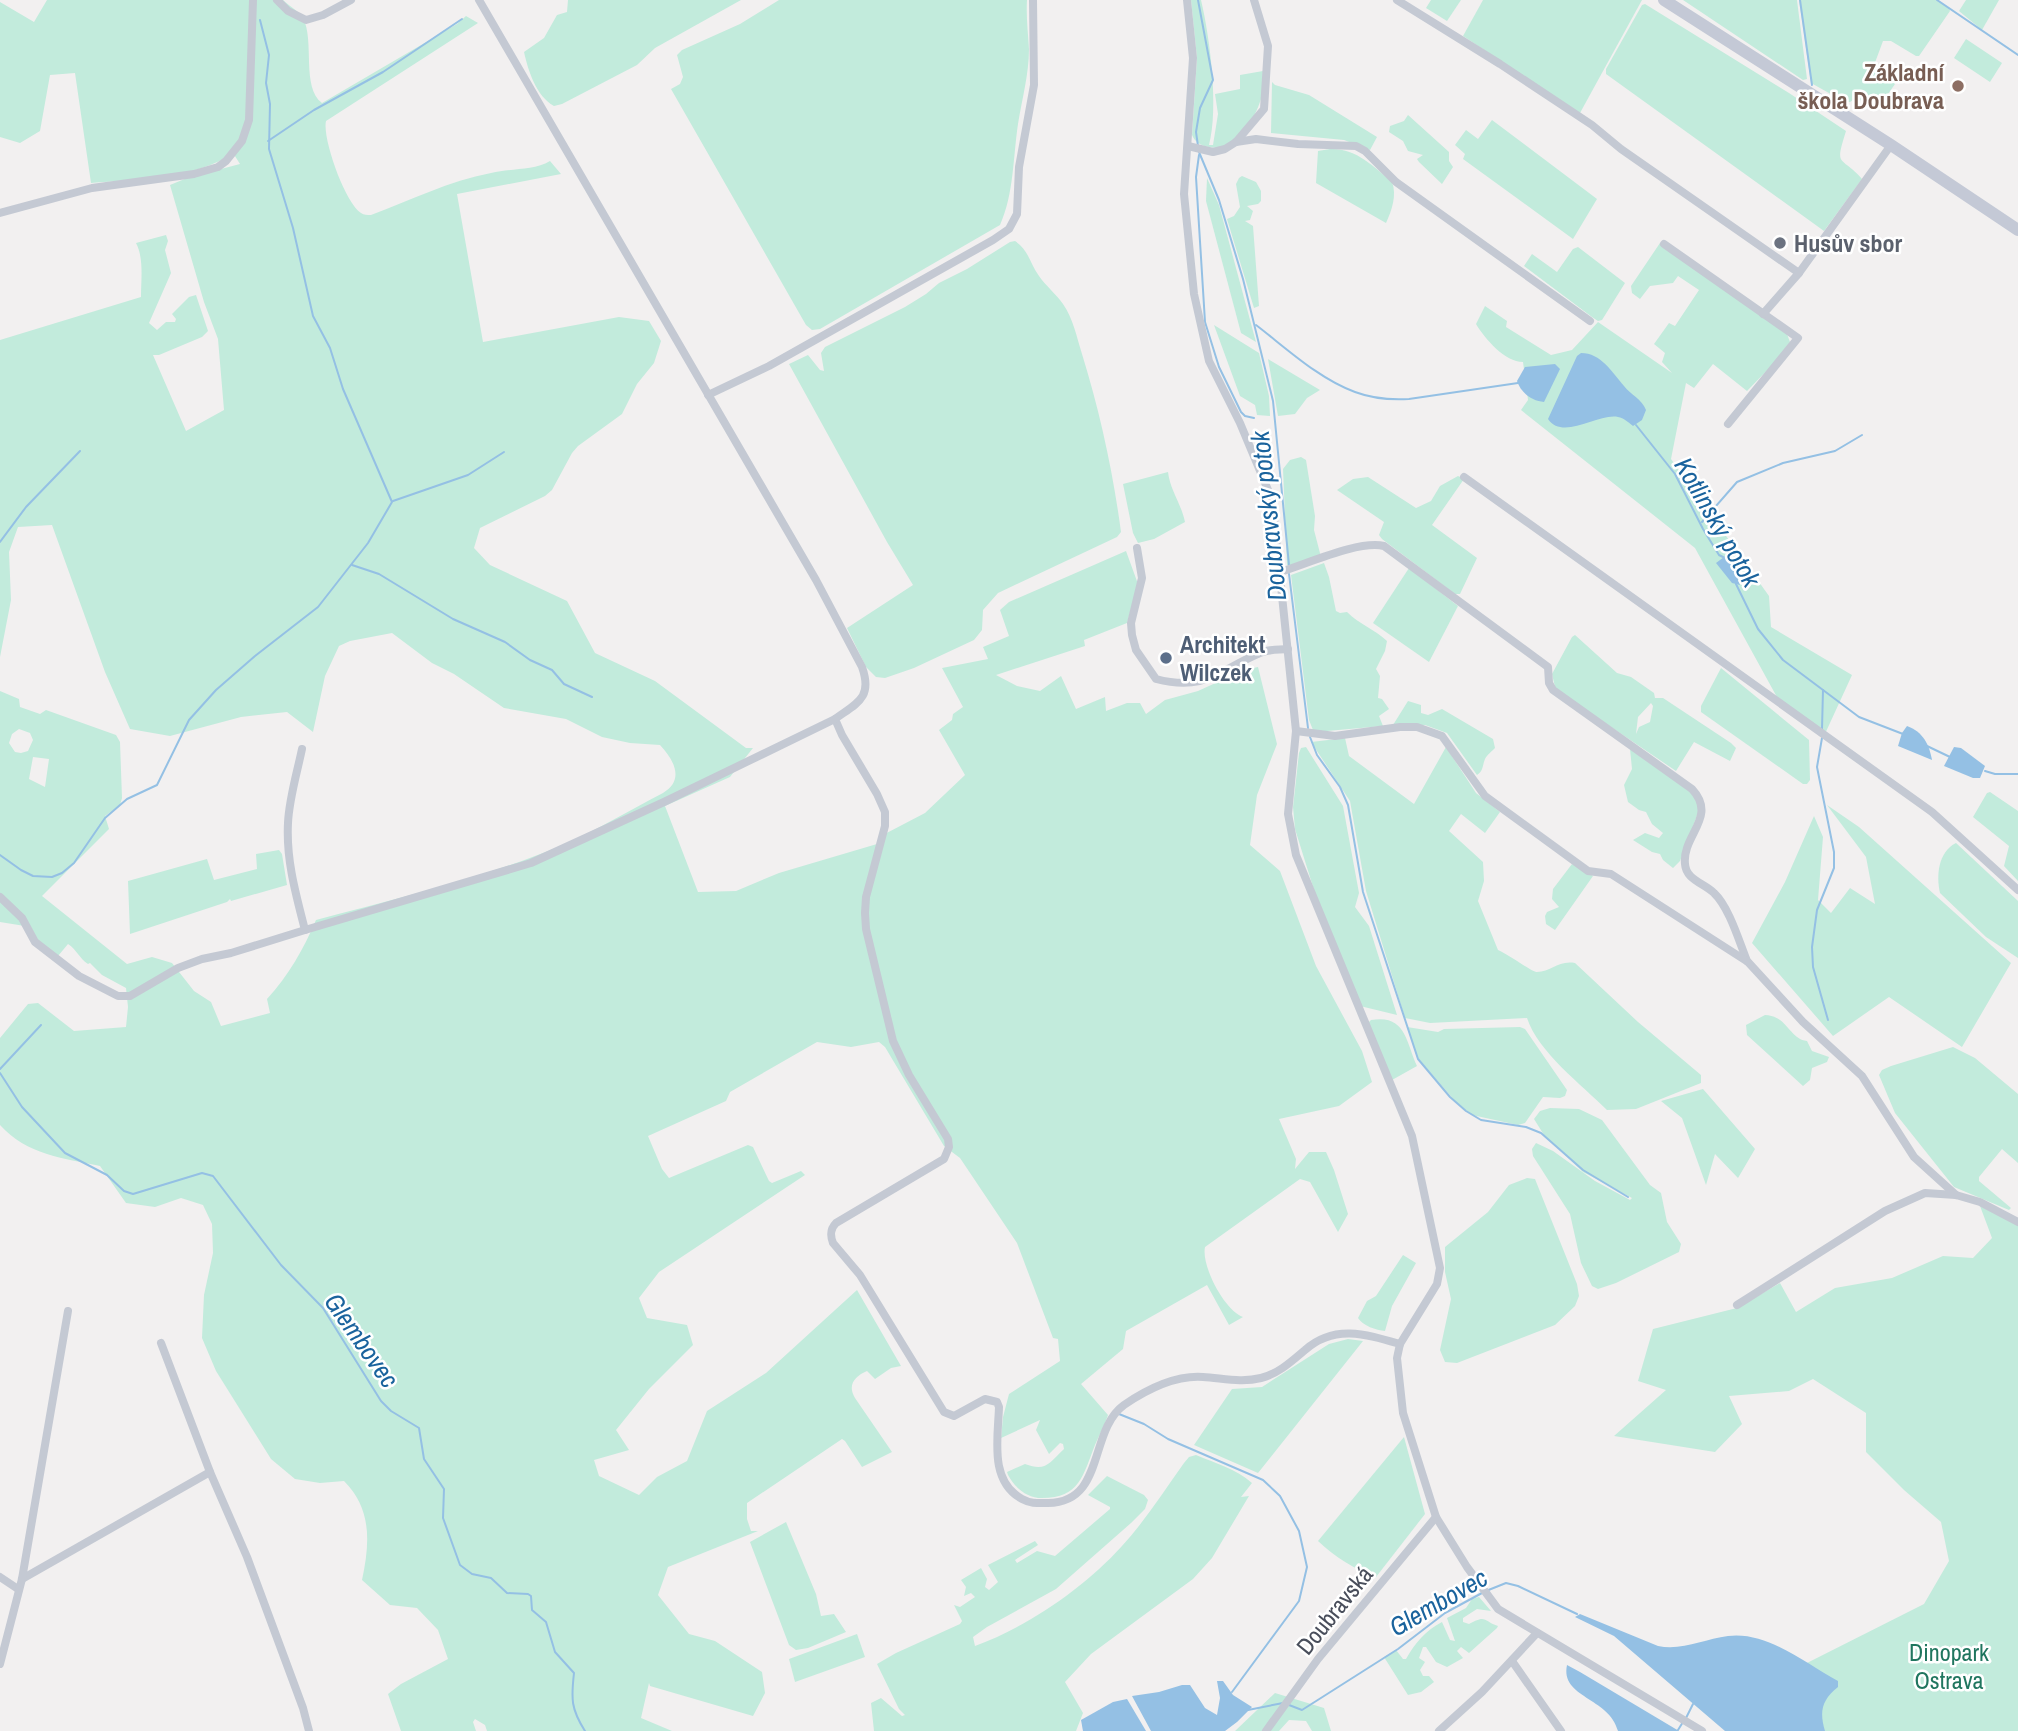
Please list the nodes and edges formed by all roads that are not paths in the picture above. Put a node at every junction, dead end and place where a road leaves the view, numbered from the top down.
1 (253, 0) edge
2 (277, 0) edge
3 (351, 0) edge
4 (479, 0) edge
5 (1033, 0) edge
6 (1187, 0) edge
7 (1254, 0) edge
8 (1396, 0) edge
9 (1664, 0) edge
10 (1236, 142) junction
11 (1891, 145) junction
12 (1188, 146) junction
13 (0, 214) edge
14 (2018, 230) edge
15 (1664, 244) dead end
16 (1799, 273) junction
17 (1763, 314) junction
18 (1590, 321) dead end
19 (708, 395) junction
20 (1728, 424) dead end
21 (1464, 477) dead end
22 (1137, 548) dead end
23 (1280, 572) junction
24 (1288, 649) junction
25 (835, 719) junction
26 (1296, 731) junction
27 (302, 749) dead end
28 (2018, 890) edge
29 (0, 897) edge
30 (305, 930) junction
31 (1748, 962) junction
32 (1956, 1195) junction
33 (2018, 1222) edge
34 (1737, 1305) dead end
35 (68, 1311) dead end
36 (161, 1343) dead end
37 (1400, 1344) junction
38 (211, 1472) junction
39 (1436, 1517) junction
40 (0, 1577) edge
41 (22, 1579) junction
42 (18, 1588) junction
43 (1537, 1633) junction
44 (1512, 1661) junction
45 (0, 1664) edge
46 (309, 1731) edge
47 (1266, 1731) edge
48 (1439, 1731) edge
49 (1561, 1731) edge
50 (1702, 1731) edge

1 - 13 street
2 - 3 street
4 - 19 street
5 - 19 street
6 - 12 street
7 - 10 street
8 - 16 street
9 - 11 street
10 - 12 street
10 - 18 street
11 - 14 street
11 - 16 street
12 - 23 street
15 - 17 street
16 - 17 street
17 - 20 street
19 - 25 street
21 - 28 street
22 - 24 street
23 - 24 street
23 - 31 street
24 - 26 street
25 - 30 street
25 - 37 street
26 - 31 street
26 - 37 street
27 - 30 street
29 - 30 street
31 - 32 street
32 - 33 street
32 - 34 street
35 - 41 street
36 - 38 street
37 - 39 street
38 - 41 street
38 - 46 street
39 - 43 street
39 - 47 street, Doubravská
40 - 42 street
41 - 42 street
42 - 45 street
43 - 44 street
43 - 50 street
44 - 48 street
44 - 49 street

